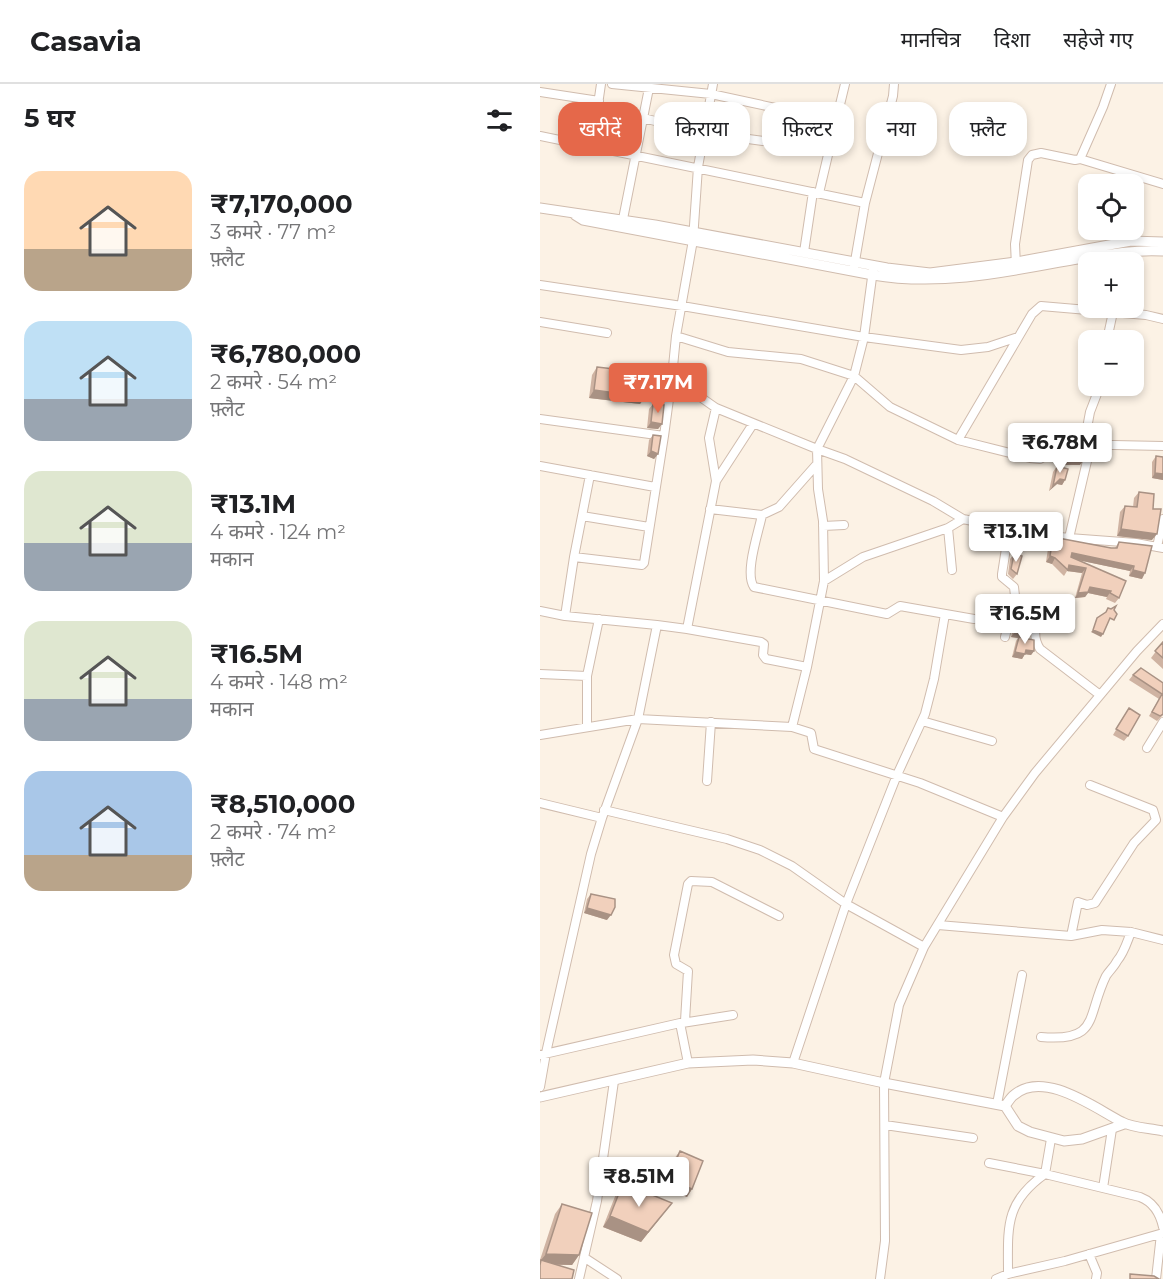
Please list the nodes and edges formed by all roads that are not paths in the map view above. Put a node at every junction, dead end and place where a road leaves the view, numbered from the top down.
1 (602, 84) edge
2 (612, 84) edge
3 (713, 84) edge
4 (845, 84) edge
5 (894, 84) edge
6 (1110, 84) edge
7 (649, 88) junction
8 (540, 92) edge
9 (711, 94) junction
10 (599, 101) joint
11 (710, 102) edge
12 (841, 102) edge
13 (762, 105) edge
14 (643, 118) junction
15 (654, 121) edge
16 (642, 122) edge
17 (540, 136) edge
18 (558, 139) edge
19 (642, 155) edge
20 (635, 156) edge
21 (700, 156) edge
22 (828, 156) edge
23 (1080, 159) junction
24 (698, 167) junction
25 (1163, 184) edge
26 (816, 193) junction
27 (540, 202) edge
28 (865, 203) junction
29 (540, 208) edge
30 (558, 211) junction
31 (572, 214) junction
32 (623, 219) junction
33 (693, 236) junction
34 (1163, 242) edge
35 (1163, 250) edge
36 (804, 252) junction
37 (1016, 266) junction
38 (854, 267) junction
39 (873, 270) junction
40 (540, 285) edge
41 (682, 306) junction
42 (1078, 309) edge
43 (1144, 316) edge
44 (1163, 319) edge
45 (540, 322) edge
46 (607, 333) dead end
47 (676, 336) junction
48 (864, 337) junction
49 (1018, 337) junction
50 (672, 376) junction
51 (854, 376) junction
52 (1096, 396) edge
53 (716, 408) junction
54 (540, 419) edge
55 (753, 424) junction
56 (664, 436) junction
57 (958, 440) junction
58 (1087, 444) junction
59 (1163, 446) edge
60 (817, 449) junction
61 (817, 464) junction
62 (540, 466) edge
63 (590, 475) junction
64 (716, 481) junction
65 (655, 487) junction
66 (711, 509) junction
67 (762, 515) junction
68 (582, 516) junction
69 (963, 519) junction
70 (1163, 519) edge
71 (844, 525) dead end
72 (823, 526) junction
73 (649, 527) junction
74 (948, 528) junction
75 (1010, 529) junction
76 (1069, 538) junction
77 (1160, 548) edge
78 (574, 557) junction
79 (952, 570) dead end
80 (824, 580) junction
81 (820, 600) junction
82 (1051, 600) dead end
83 (540, 611) edge
84 (945, 614) junction
85 (565, 616) junction
86 (599, 619) junction
87 (974, 619) dead end
88 (1163, 624) edge
89 (657, 625) junction
90 (687, 629) junction
91 (1005, 638) dead end
92 (807, 667) junction
93 (540, 674) edge
94 (587, 676) junction
95 (1100, 695) junction
96 (638, 719) junction
97 (922, 721) junction
98 (1163, 722) edge
99 (711, 723) junction
100 (587, 726) junction
101 (792, 728) junction
102 (540, 735) edge
103 (992, 741) dead end
104 (1147, 748) dead end
105 (897, 775) junction
106 (707, 781) dead end
107 (1090, 785) dead end
108 (540, 803) edge
109 (603, 814) junction
110 (1003, 817) junction
111 (846, 904) junction
112 (779, 916) dead end
113 (938, 925) junction
114 (1131, 932) junction
115 (1071, 936) junction
116 (1162, 938) edge
117 (924, 947) junction
118 (1022, 975) dead end
119 (733, 1015) dead end
120 (683, 1022) junction
121 (1041, 1037) dead end
122 (543, 1054) edge
123 (688, 1063) junction
124 (793, 1063) junction
125 (614, 1081) junction
126 (884, 1083) junction
127 (540, 1087) edge
128 (540, 1097) edge
129 (1001, 1105) junction
130 (1124, 1124) junction
131 (885, 1125) junction
132 (1112, 1129) junction
133 (1163, 1131) edge
134 (973, 1138) dead end
135 (1051, 1138) junction
136 (989, 1163) dead end
137 (1045, 1174) junction
138 (1103, 1188) junction
139 (1162, 1232) edge
140 (1089, 1254) junction
141 (585, 1258) junction
142 (1008, 1274) junction
143 (579, 1279) edge
144 (617, 1279) edge
145 (880, 1279) edge
146 (996, 1279) edge
147 (1096, 1279) edge
148 (1156, 1279) edge

1 - 10 street
2 - 7 street
3 - 9 street
4 - 12 street
5 - 28 street
6 - 23 street
7 - 9 street
7 - 14 street
8 - 10 street
9 - 11 street
9 - 13 street
14 - 15 street
14 - 16 street
17 - 18 street
19 - 24 street
20 - 32 street
21 - 24 street
22 - 26 street
23 - 25 street
23 - 37 street
24 - 26 street
24 - 33 street
26 - 28 street
26 - 36 street
27 - 30 street
28 - 38 street
29 - 30 street
30 - 31 street
31 - 32 street
31 - 33 street
32 - 33 street
33 - 36 street
33 - 38 street
33 - 41 street
34 - 37 street
35 - 37 street
36 - 38 street
37 - 39 street
38 - 39 street
39 - 48 street
40 - 41 street
41 - 47 street
41 - 48 street
42 - 49 street
43 - 44 street
45 - 46 street
47 - 50 street
47 - 51 street
48 - 49 street
48 - 51 street
49 - 57 street
50 - 53 street
50 - 56 street
51 - 57 street
51 - 60 street
52 - 58 street
53 - 55 street
53 - 64 street
54 - 56 street
55 - 60 street
55 - 64 street
56 - 65 street
57 - 58 street
58 - 59 street
58 - 76 street
60 - 61 street
60 - 69 street
61 - 67 street
61 - 72 street
62 - 63 street
63 - 65 street
63 - 68 street
64 - 66 street
65 - 73 street
66 - 67 street
66 - 90 street
67 - 81 street
68 - 73 street
68 - 78 street
69 - 74 street
69 - 75 street
70 - 77 street
71 - 72 street
72 - 80 street
73 - 78 street
74 - 79 street
74 - 80 street
75 - 76 street
75 - 91 street
76 - 77 street
78 - 85 street
80 - 81 street
81 - 84 street
81 - 92 street
82 - 95 street
83 - 85 street
84 - 87 street
84 - 97 street
85 - 86 street
86 - 89 street
86 - 94 street
88 - 95 street
89 - 90 street
89 - 96 street
90 - 92 street
92 - 101 street
93 - 94 street
94 - 100 street
95 - 110 street
96 - 99 street
96 - 100 street
96 - 109 street
97 - 103 street
97 - 105 street
98 - 104 street
99 - 101 street
99 - 106 street
100 - 102 street
101 - 105 street
105 - 110 street
105 - 111 street
107 - 115 street
108 - 109 street
109 - 111 street
109 - 122 street
110 - 113 street
111 - 117 street
111 - 124 street
112 - 120 street
113 - 115 street
113 - 117 street
114 - 115 street
114 - 116 street
114 - 121 street
117 - 126 street
118 - 129 street
119 - 120 street
120 - 122 street
120 - 123 street
122 - 127 street
123 - 124 street
123 - 125 street
124 - 126 street
125 - 128 street
125 - 141 street
126 - 129 street
126 - 131 street
129 - 130 street
129 - 135 street
130 - 132 street
130 - 133 street
131 - 134 street
131 - 145 street
132 - 135 street
132 - 138 street
135 - 137 street
136 - 137 street
137 - 138 street
137 - 142 street
138 - 139 street
139 - 140 street
139 - 148 street
140 - 142 street
140 - 147 street
141 - 143 street
141 - 144 street
142 - 146 street

